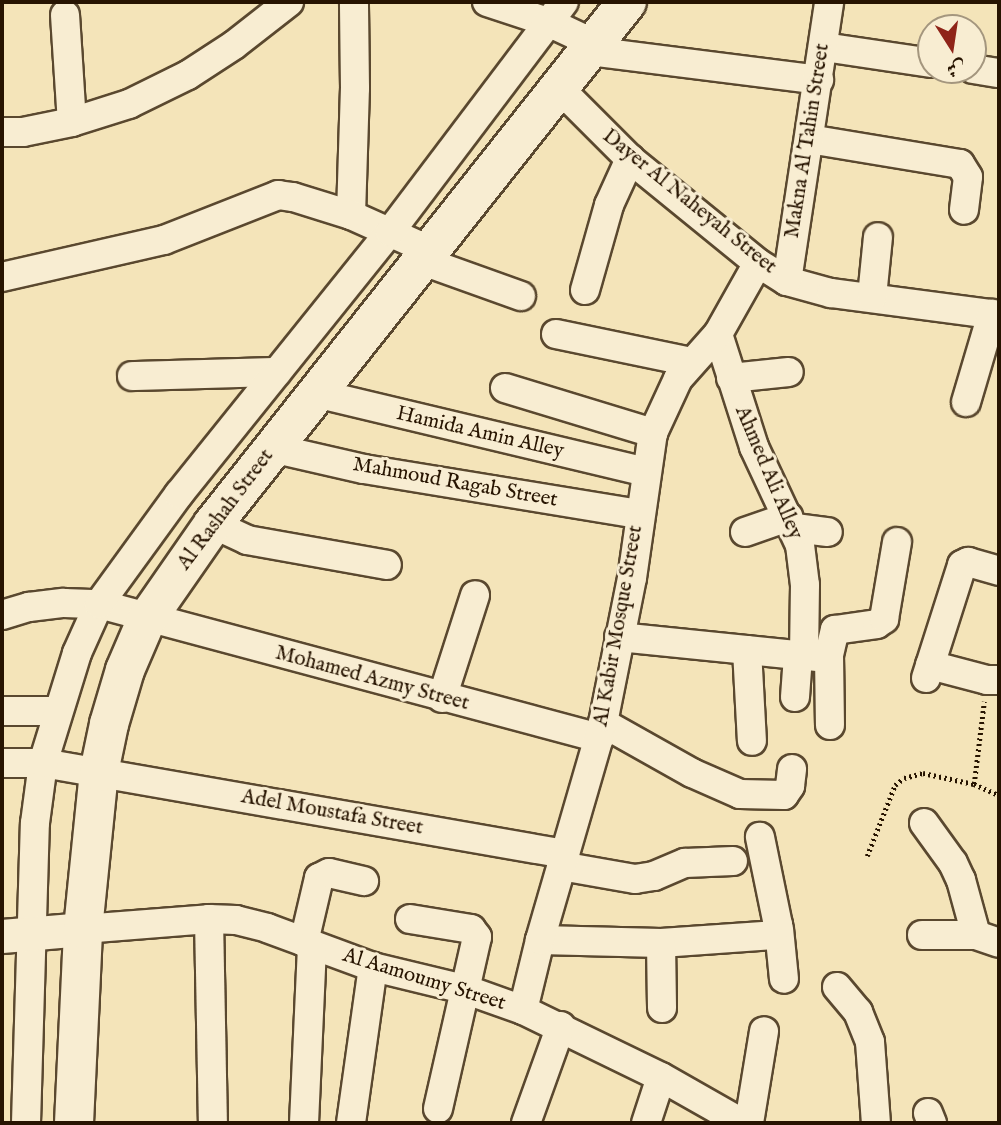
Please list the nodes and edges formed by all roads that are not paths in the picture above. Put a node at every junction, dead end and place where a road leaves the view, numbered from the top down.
1 (289, 2) edge
2 (354, 2) edge
3 (487, 2) edge
4 (626, 2) edge
5 (830, 2) edge
6 (556, 12) edge
7 (65, 15) dead end
8 (592, 47) junction
9 (824, 47) junction
10 (917, 60) edge
11 (818, 80) junction
12 (559, 89) junction
13 (72, 122) junction
14 (2, 132) edge
15 (809, 139) junction
16 (630, 159) junction
17 (964, 210) dead end
18 (351, 215) junction
19 (390, 232) junction
20 (878, 237) dead end
21 (427, 256) junction
22 (758, 264) junction
23 (2, 277) edge
24 (787, 281) junction
25 (585, 289) dead end
26 (521, 296) dead end
27 (873, 297) junction
28 (996, 315) edge
29 (556, 334) dead end
30 (718, 334) junction
31 (691, 362) junction
32 (277, 372) junction
33 (789, 372) dead end
34 (132, 376) dead end
35 (730, 378) junction
36 (505, 388) dead end
37 (315, 393) junction
38 (966, 402) dead end
39 (653, 433) junction
40 (272, 448) junction
41 (646, 472) junction
42 (639, 514) junction
43 (791, 523) junction
44 (213, 524) junction
45 (746, 532) dead end
46 (828, 532) dead end
47 (897, 542) dead end
48 (387, 565) dead end
49 (999, 571) edge
50 (475, 595) dead end
51 (99, 604) junction
52 (2, 615) edge
53 (146, 619) junction
54 (619, 637) junction
55 (747, 650) junction
56 (810, 656) junction
57 (993, 680) edge
58 (795, 697) dead end
59 (442, 698) junction
60 (2, 711) edge
61 (57, 711) junction
62 (830, 725) dead end
63 (601, 730) junction
64 (752, 741) dead end
65 (2, 763) edge
66 (43, 763) junction
67 (792, 769) dead end
68 (99, 772) junction
69 (923, 823) dead end
70 (760, 837) dead end
71 (563, 860) junction
72 (733, 861) dead end
73 (364, 881) dead end
74 (209, 919) junction
75 (410, 919) dead end
76 (83, 929) junction
77 (779, 929) junction
78 (17, 935) edge
79 (922, 935) dead end
80 (987, 939) edge
81 (540, 940) junction
82 (661, 943) junction
83 (308, 944) junction
84 (373, 967) junction
85 (784, 979) dead end
86 (837, 987) dead end
87 (464, 989) junction
88 (662, 1008) dead end
89 (523, 1010) junction
90 (561, 1026) junction
91 (764, 1031) dead end
92 (661, 1077) junction
93 (438, 1109) dead end
94 (26, 1123) edge
95 (74, 1123) edge
96 (213, 1123) edge
97 (304, 1123) edge
98 (351, 1123) edge
99 (526, 1123) edge
100 (646, 1123) edge
101 (742, 1123) edge
102 (749, 1123) edge
103 (876, 1123) edge

1 - 13 street
2 - 18 street
3 - 6 street
4 - 8 main road, Al Rashah Street
5 - 9 street, Makna Al Tahin Street
6 - 8 street
6 - 19 street
7 - 13 street
8 - 11 street
8 - 12 main road, Al Rashah Street
9 - 10 street
9 - 11 street, Makna Al Tahin Street
11 - 15 street, Makna Al Tahin Street
12 - 16 street, Dayer Al Naheyah Street
12 - 21 main road, Al Rashah Street
13 - 14 street
15 - 17 street
15 - 24 street, Makna Al Tahin Street
16 - 22 street, Dayer Al Naheyah Street
16 - 25 street
18 - 19 street
18 - 23 street
19 - 21 street
19 - 32 street
20 - 27 street
21 - 26 street
21 - 37 main road, Al Rashah Street
22 - 24 street, Dayer Al Naheyah Street
22 - 30 street, Al Kabir Mosque Street
24 - 27 street, Dayer Al Naheyah Street
27 - 28 street, Dayer Al Naheyah Street
28 - 38 street
29 - 31 street
30 - 31 street, Al Kabir Mosque Street
30 - 35 street, Ahmed Ali Alley
31 - 39 street, Al Kabir Mosque Street
32 - 34 street
32 - 51 street
33 - 35 street
35 - 43 street, Ahmed Ali Alley
36 - 39 street
37 - 40 main road, Al Rashah Street
37 - 41 street, Hamida Amin Alley
39 - 41 street, Al Kabir Mosque Street
40 - 42 street, Mahmoud Ragab Street
40 - 44 main road, Al Rashah Street
41 - 42 street, Al Kabir Mosque Street
42 - 54 street, Al Kabir Mosque Street
43 - 45 street
43 - 46 street
43 - 56 street, Ahmed Ali Alley
44 - 48 street
44 - 53 main road, Al Rashah Street
47 - 56 street
49 - 57 street
50 - 59 street
51 - 52 street, Mohamed Azmy Street
51 - 53 street, Mohamed Azmy Street
51 - 61 street
53 - 59 street, Mohamed Azmy Street
53 - 68 main road, Al Rashah Street
54 - 55 street
54 - 63 street, Al Kabir Mosque Street
55 - 56 street
55 - 64 street
56 - 58 street
56 - 62 street
59 - 63 street, Mohamed Azmy Street
60 - 61 street
61 - 66 street
63 - 67 street, Mohamed Azmy Street
63 - 71 street, Al Kabir Mosque Street
65 - 66 street, Adel Moustafa Street
66 - 68 street, Adel Moustafa Street
66 - 78 street
68 - 71 street, Adel Moustafa Street
68 - 76 main road, Al Rashah Street
69 - 80 street
70 - 77 street
71 - 72 street, Adel Moustafa Street
71 - 81 street, Al Kabir Mosque Street
73 - 83 street
74 - 76 street, Al Aamoumy Street
74 - 83 street, Al Aamoumy Street
74 - 96 street
75 - 87 street
76 - 78 street
76 - 95 main road, Al Rashah Street
77 - 82 street
77 - 85 street
78 - 94 street
79 - 80 street
81 - 82 street
81 - 89 street, Al Kabir Mosque Street
82 - 88 street
83 - 84 street, Al Aamoumy Street
83 - 97 street
84 - 87 street, Al Aamoumy Street
84 - 98 street
86 - 103 street
87 - 89 street, Al Aamoumy Street
87 - 93 street
89 - 90 street, Al Aamoumy Street
90 - 92 street, Al Aamoumy Street
90 - 99 street
91 - 102 street
92 - 100 street
92 - 101 street, Al Aamoumy Street

